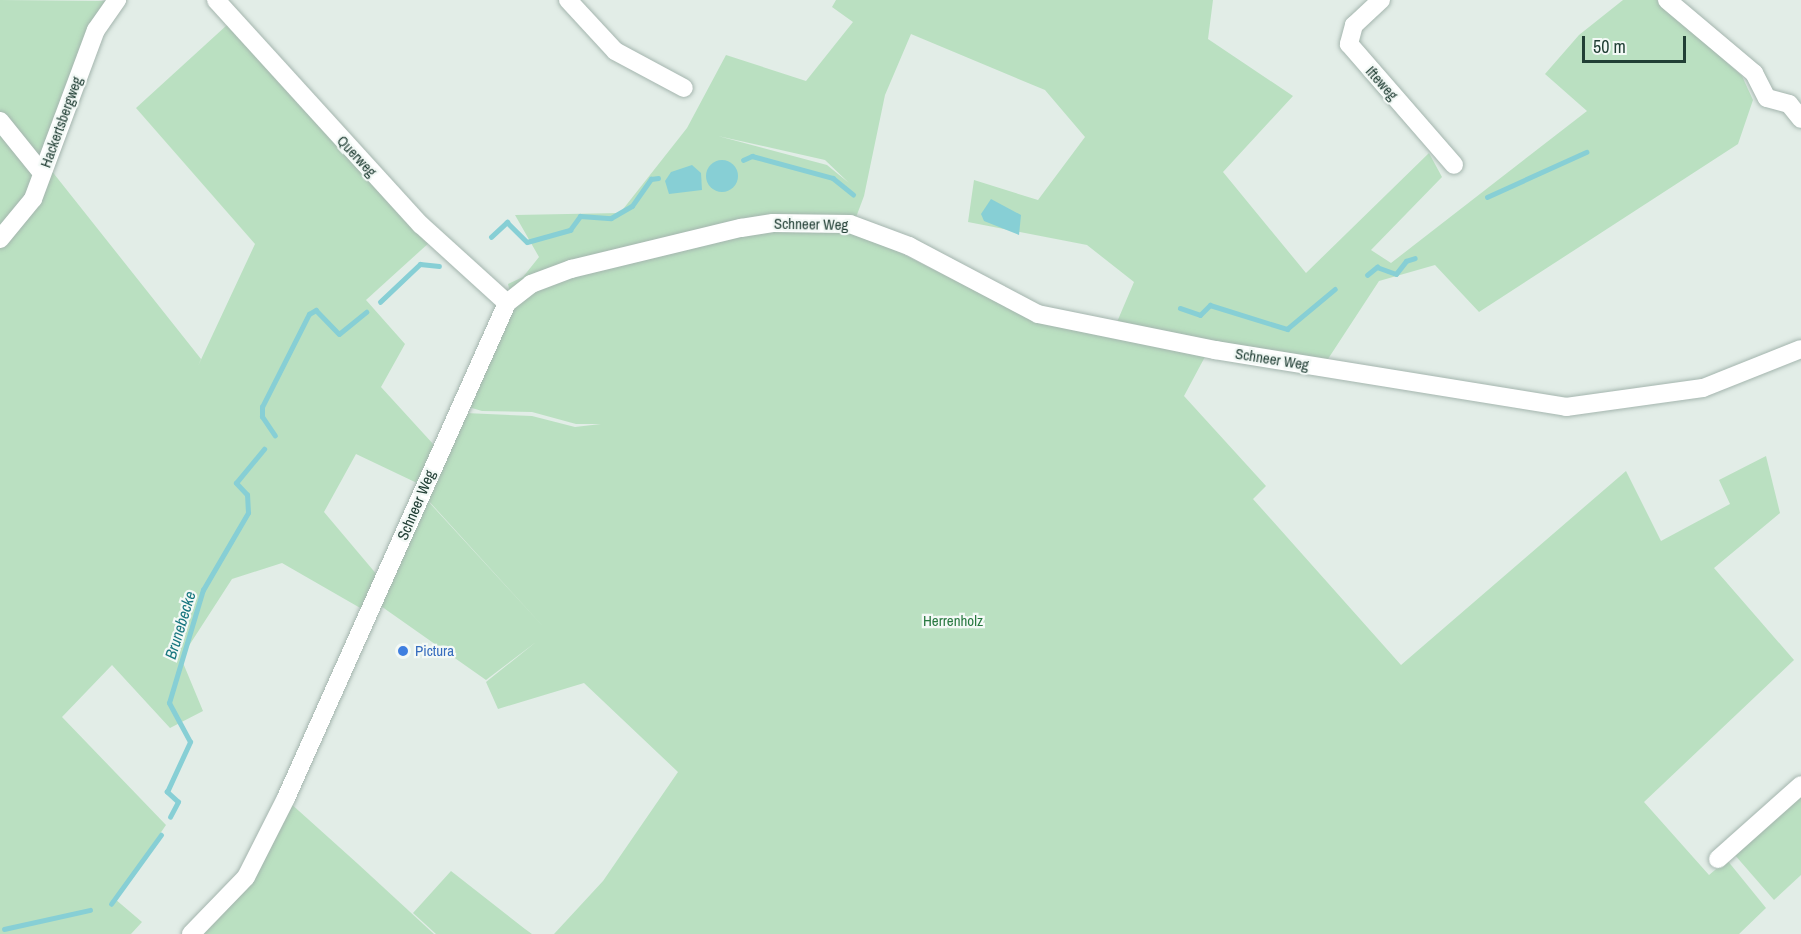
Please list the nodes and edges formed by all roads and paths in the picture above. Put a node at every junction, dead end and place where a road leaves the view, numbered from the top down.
1 (117, 0) edge
2 (216, 0) edge
3 (568, 0) edge
4 (1381, 0) edge
5 (1667, 0) edge
6 (684, 88) dead end
7 (1801, 119) edge
8 (0, 121) edge
9 (1454, 165) dead end
10 (42, 173) junction
11 (0, 239) edge
12 (507, 303) junction
13 (1801, 349) edge
14 (1801, 785) edge
15 (1718, 859) dead end
16 (191, 934) edge

1 - 10 street, Hackertsbergweg
2 - 12 street, Querweg
3 - 6 street
4 - 9 street, Ifteweg
5 - 7 street
8 - 10 street
10 - 11 street, Hackertsbergweg
12 - 13 street, Schneer Weg
12 - 16 street, Schneer Weg
14 - 15 street

